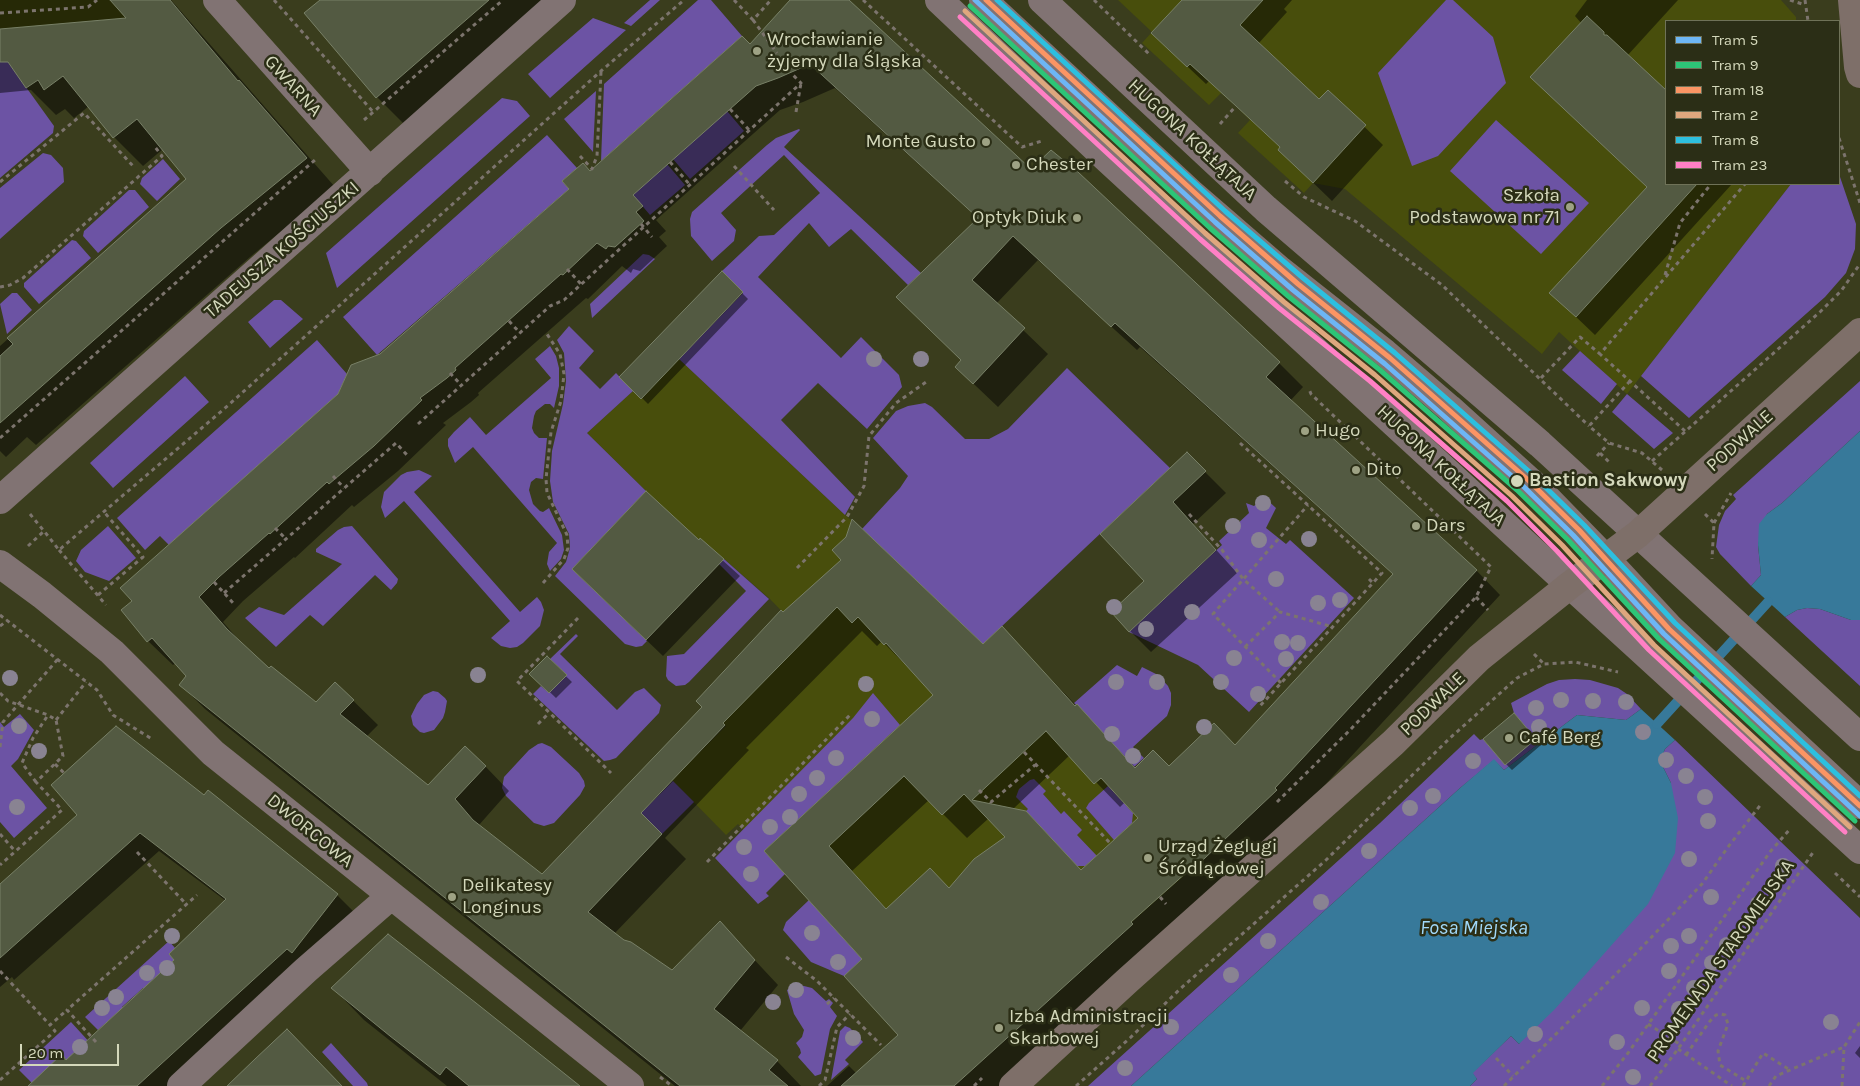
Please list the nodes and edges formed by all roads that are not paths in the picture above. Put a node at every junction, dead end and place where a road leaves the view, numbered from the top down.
1 (217, 0) edge
2 (562, 0) edge
3 (939, 0) edge
4 (982, 0) edge
5 (1042, 0) edge
6 (1852, 0) edge
7 (1860, 74) edge
8 (370, 172) junction
9 (1860, 332) edge
10 (0, 500) edge
11 (1638, 534) junction
12 (1606, 559) junction
13 (0, 564) edge
14 (1570, 585) junction
15 (1860, 737) edge
16 (1860, 805) edge
17 (1860, 850) edge
18 (391, 896) junction
19 (181, 1086) edge
20 (630, 1086) edge
21 (1013, 1086) edge

1 - 8 street, GWARNA
2 - 8 street, TADEUSZA KOŚCIUSZKI
3 - 14 street, HUGONA KOŁŁĄTAJA
4 - 12 street
5 - 11 street, HUGONA KOŁŁĄTAJA
6 - 7 main road
8 - 10 street, TADEUSZA KOŚCIUSZKI
9 - 11 main road, PODWALE
11 - 12 main road, PODWALE
11 - 15 street, HUGONA KOŁŁĄTAJA
12 - 14 main road, PODWALE
12 - 16 street
13 - 18 street, DWORCOWA
14 - 17 street, HUGONA KOŁŁĄTAJA
14 - 21 main road, PODWALE
18 - 19 street
18 - 20 street, DWORCOWA

